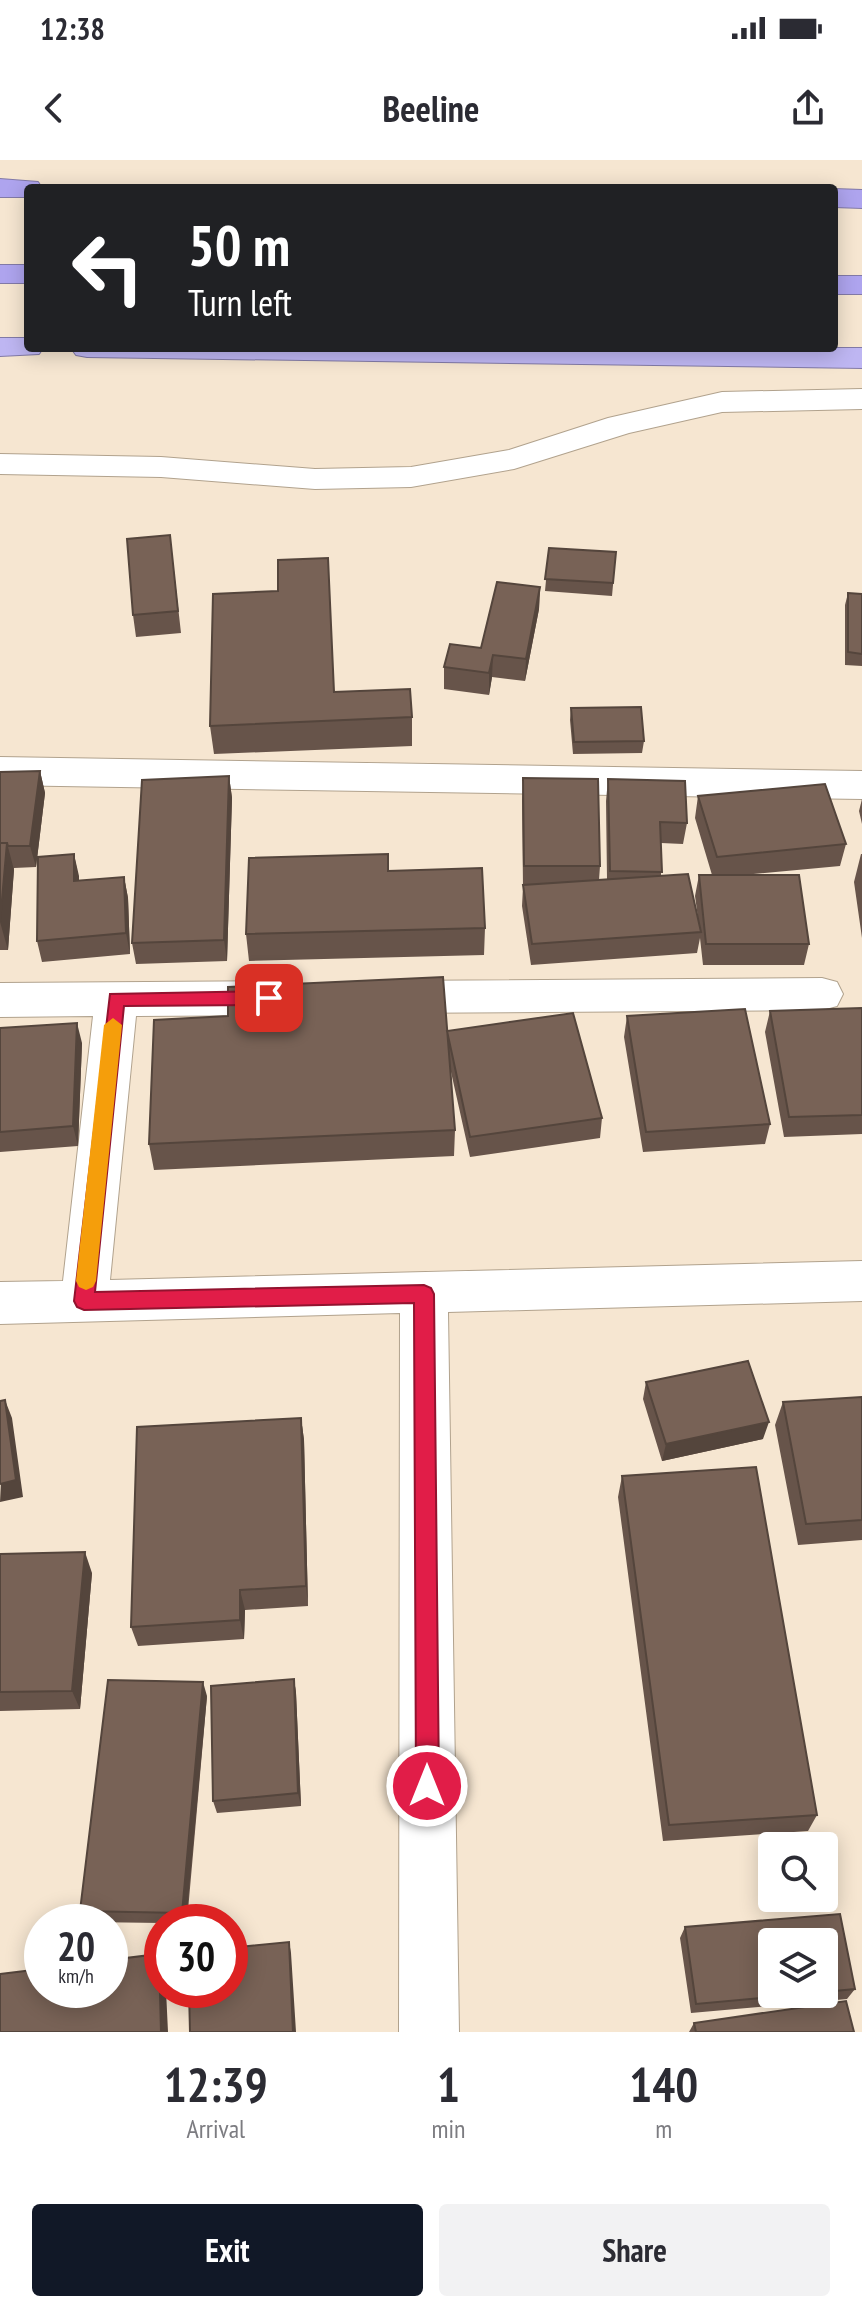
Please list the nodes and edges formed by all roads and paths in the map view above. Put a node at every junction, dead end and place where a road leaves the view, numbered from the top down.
1 (0, 188) edge
2 (24, 188) edge
3 (838, 198) edge
4 (862, 199) edge
5 (0, 274) edge
6 (24, 274) edge
7 (838, 285) edge
8 (862, 285) edge
9 (0, 347) edge
10 (24, 347) edge
11 (397, 352) edge
12 (862, 358) edge
13 (862, 399) edge
14 (0, 464) edge
15 (0, 771) edge
16 (862, 785) edge
17 (822, 994) dead end
18 (116, 999) junction
19 (0, 1000) edge
20 (862, 1281) edge
21 (424, 1294) junction
22 (84, 1301) junction
23 (0, 1303) edge
24 (429, 2032) edge

1 - 2 highway
3 - 4 highway
5 - 6 highway
7 - 8 highway
9 - 10 highway
11 - 12 highway
13 - 14 street
15 - 16 street
17 - 18 street
18 - 19 street
18 - 22 street
20 - 21 street
21 - 22 street
21 - 24 street
22 - 23 street

